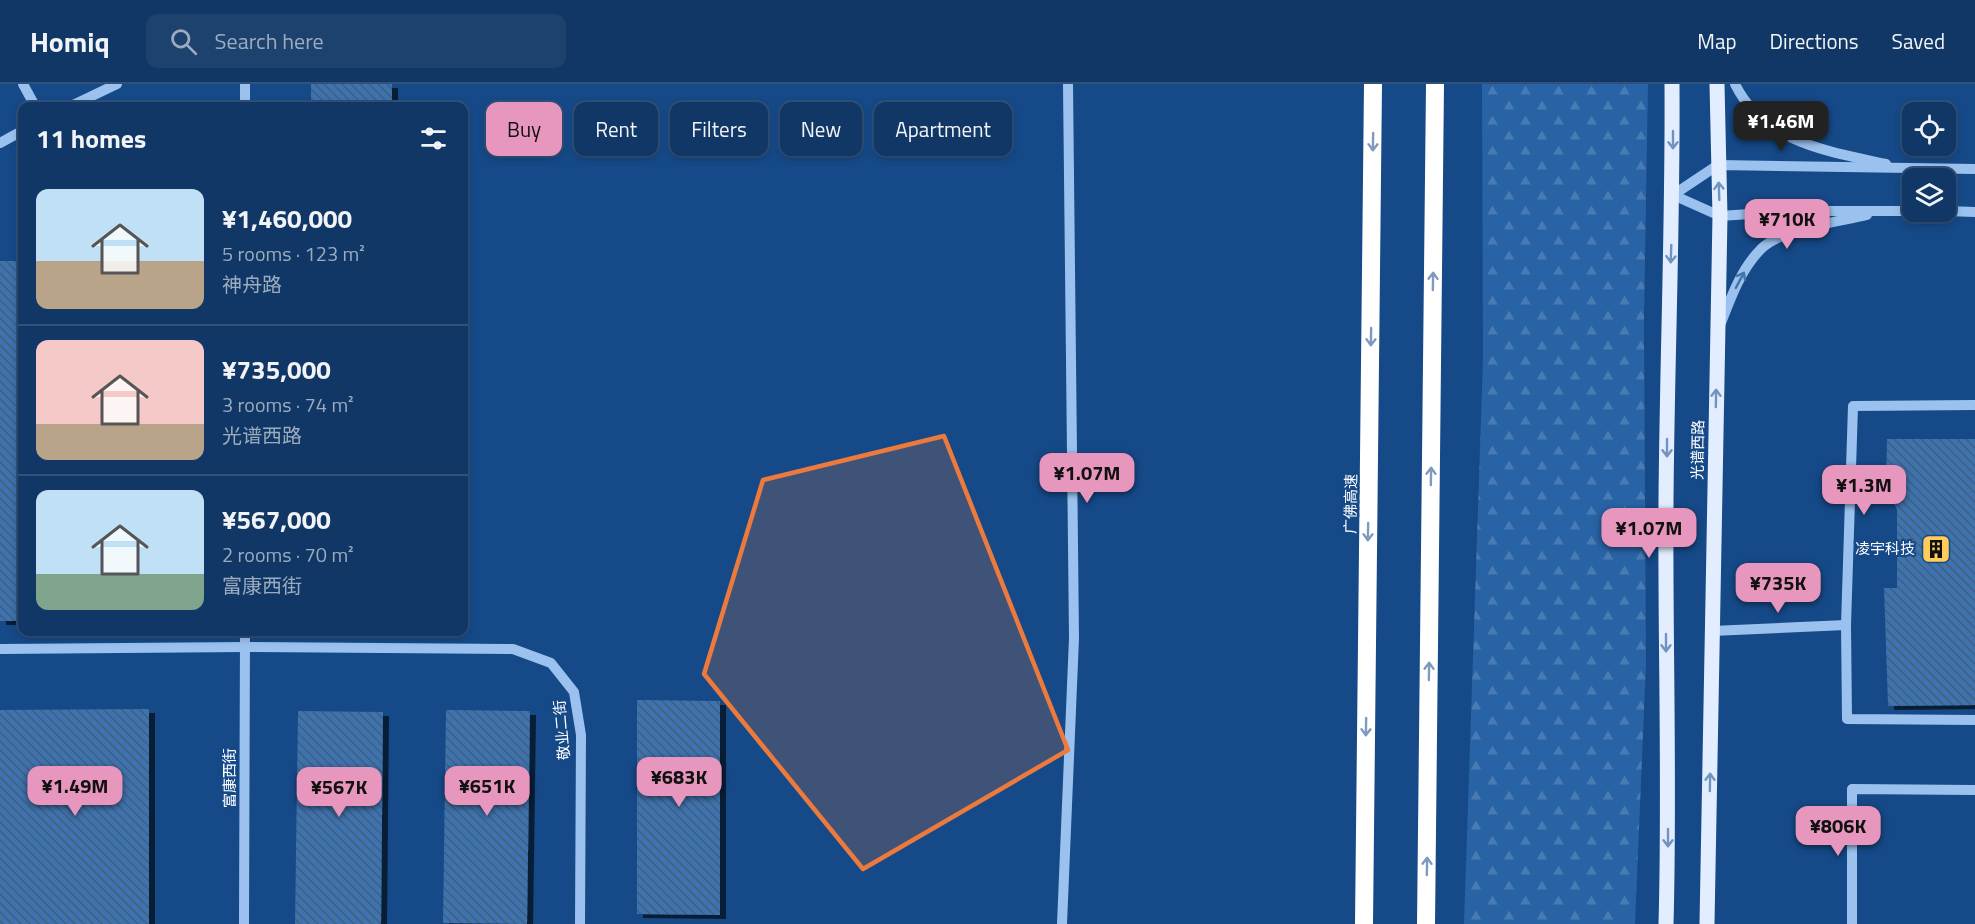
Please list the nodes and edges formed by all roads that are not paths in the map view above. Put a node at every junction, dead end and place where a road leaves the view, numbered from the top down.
1 (23, 84) edge
2 (117, 84) edge
3 (245, 84) edge
4 (1068, 84) edge
5 (1373, 84) edge
6 (1435, 84) edge
7 (1672, 84) edge
8 (1717, 84) edge
9 (1735, 84) edge
10 (33, 102) edge
11 (79, 102) edge
12 (245, 102) edge
13 (18, 133) edge
14 (0, 143) edge
15 (1718, 165) junction
16 (1902, 168) edge
17 (1902, 169) edge
18 (1956, 169) edge
19 (1975, 169) edge
20 (1673, 195) junction
21 (1888, 210) junction
22 (1902, 211) edge
23 (1956, 211) edge
24 (1975, 212) edge
25 (1720, 216) junction
26 (1718, 334) junction
27 (1975, 405) edge
28 (1846, 625) junction
29 (1712, 631) junction
30 (245, 636) edge
31 (245, 647) junction
32 (0, 650) edge
33 (1975, 720) edge
34 (1975, 790) edge
35 (244, 924) edge
36 (580, 924) edge
37 (1062, 924) edge
38 (1364, 924) edge
39 (1426, 924) edge
40 (1666, 924) edge
41 (1707, 924) edge
42 (1852, 924) edge

1 - 10 street
2 - 11 street
3 - 12 street
4 - 37 street
5 -> 38 highway, 广佛高速
39 -> 6 highway
7 -> 20 main road, 光谱西路
8 - 15 main road, 光谱西路
9 - 16 street
13 - 14 street
15 - 17 street
15 - 20 street
25 -> 15 main road, 光谱西路
18 - 19 street
20 - 25 street
20 -> 40 main road, 光谱西路
21 - 22 street
21 - 25 street
26 -> 21 street
23 - 24 street
25 - 26 main road, 光谱西路
29 -> 26 main road, 光谱西路
27 - 28 street
28 - 29 street
28 - 33 street
41 -> 29 main road, 光谱西路
30 - 31 street, 富康西街
31 - 32 street, 敬业二街
31 - 35 street, 富康西街
31 - 36 street, 敬业二街
34 - 42 street

